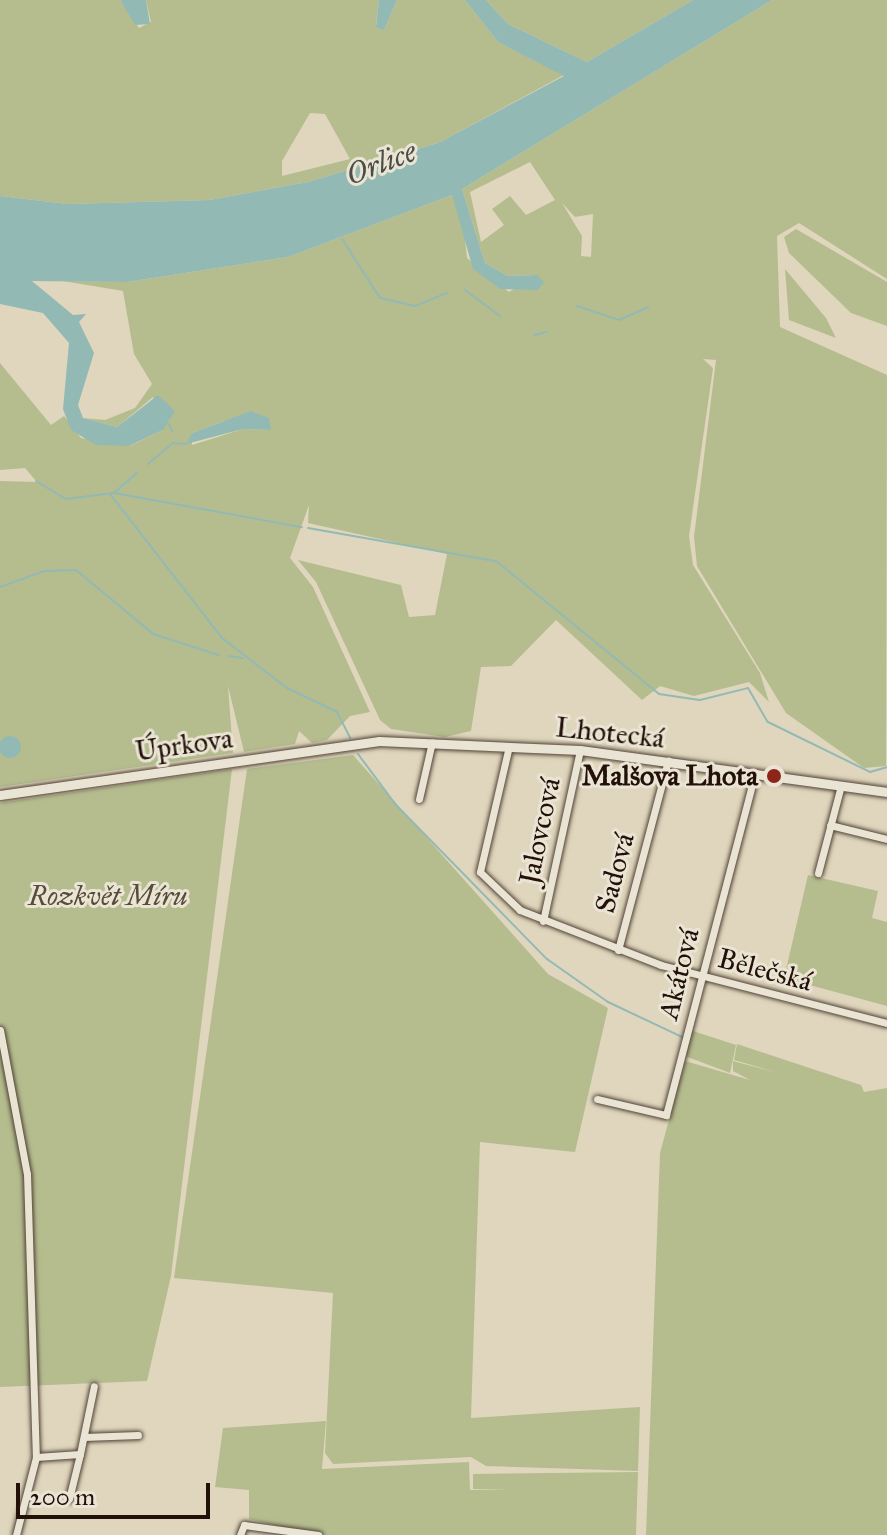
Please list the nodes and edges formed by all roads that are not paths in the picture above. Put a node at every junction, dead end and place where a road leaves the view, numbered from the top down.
1 (375, 741) joint
2 (432, 742) junction
3 (509, 746) junction
4 (580, 750) junction
5 (668, 761) junction
6 (754, 776) junction
7 (840, 789) junction
8 (887, 792) edge
9 (0, 795) edge
10 (419, 799) dead end
11 (830, 825) junction
12 (887, 839) edge
13 (818, 873) dead end
14 (543, 921) junction
15 (618, 950) junction
16 (700, 977) junction
17 (887, 1023) edge
18 (0, 1030) edge
19 (597, 1099) dead end
20 (94, 1386) dead end
21 (138, 1435) dead end
22 (84, 1437) junction
23 (80, 1454) junction
24 (36, 1457) junction
25 (69, 1499) dead end
26 (16, 1535) edge
27 (240, 1535) edge
28 (318, 1535) edge

1 - 2 street, Lhotecká
1 - 9 street, Úprkova
2 - 3 street, Lhotecká
2 - 10 street
3 - 4 street, Lhotecká
3 - 14 street, Bělečská
4 - 5 street, Lhotecká
4 - 14 street, Jalovcová
5 - 6 street, Lhotecká
5 - 15 street, Sadová
6 - 7 street, Lhotecká
6 - 16 street, Akátová
7 - 8 street, Lhotecká
7 - 11 street
11 - 12 street
11 - 13 street
14 - 15 street, Bělečská
15 - 16 street, Bělečská
16 - 17 street, Bělečská
16 - 19 street, Akátová
18 - 24 street
20 - 22 street
21 - 22 street
22 - 23 street
23 - 24 street
23 - 25 street
24 - 26 street
27 - 28 street

